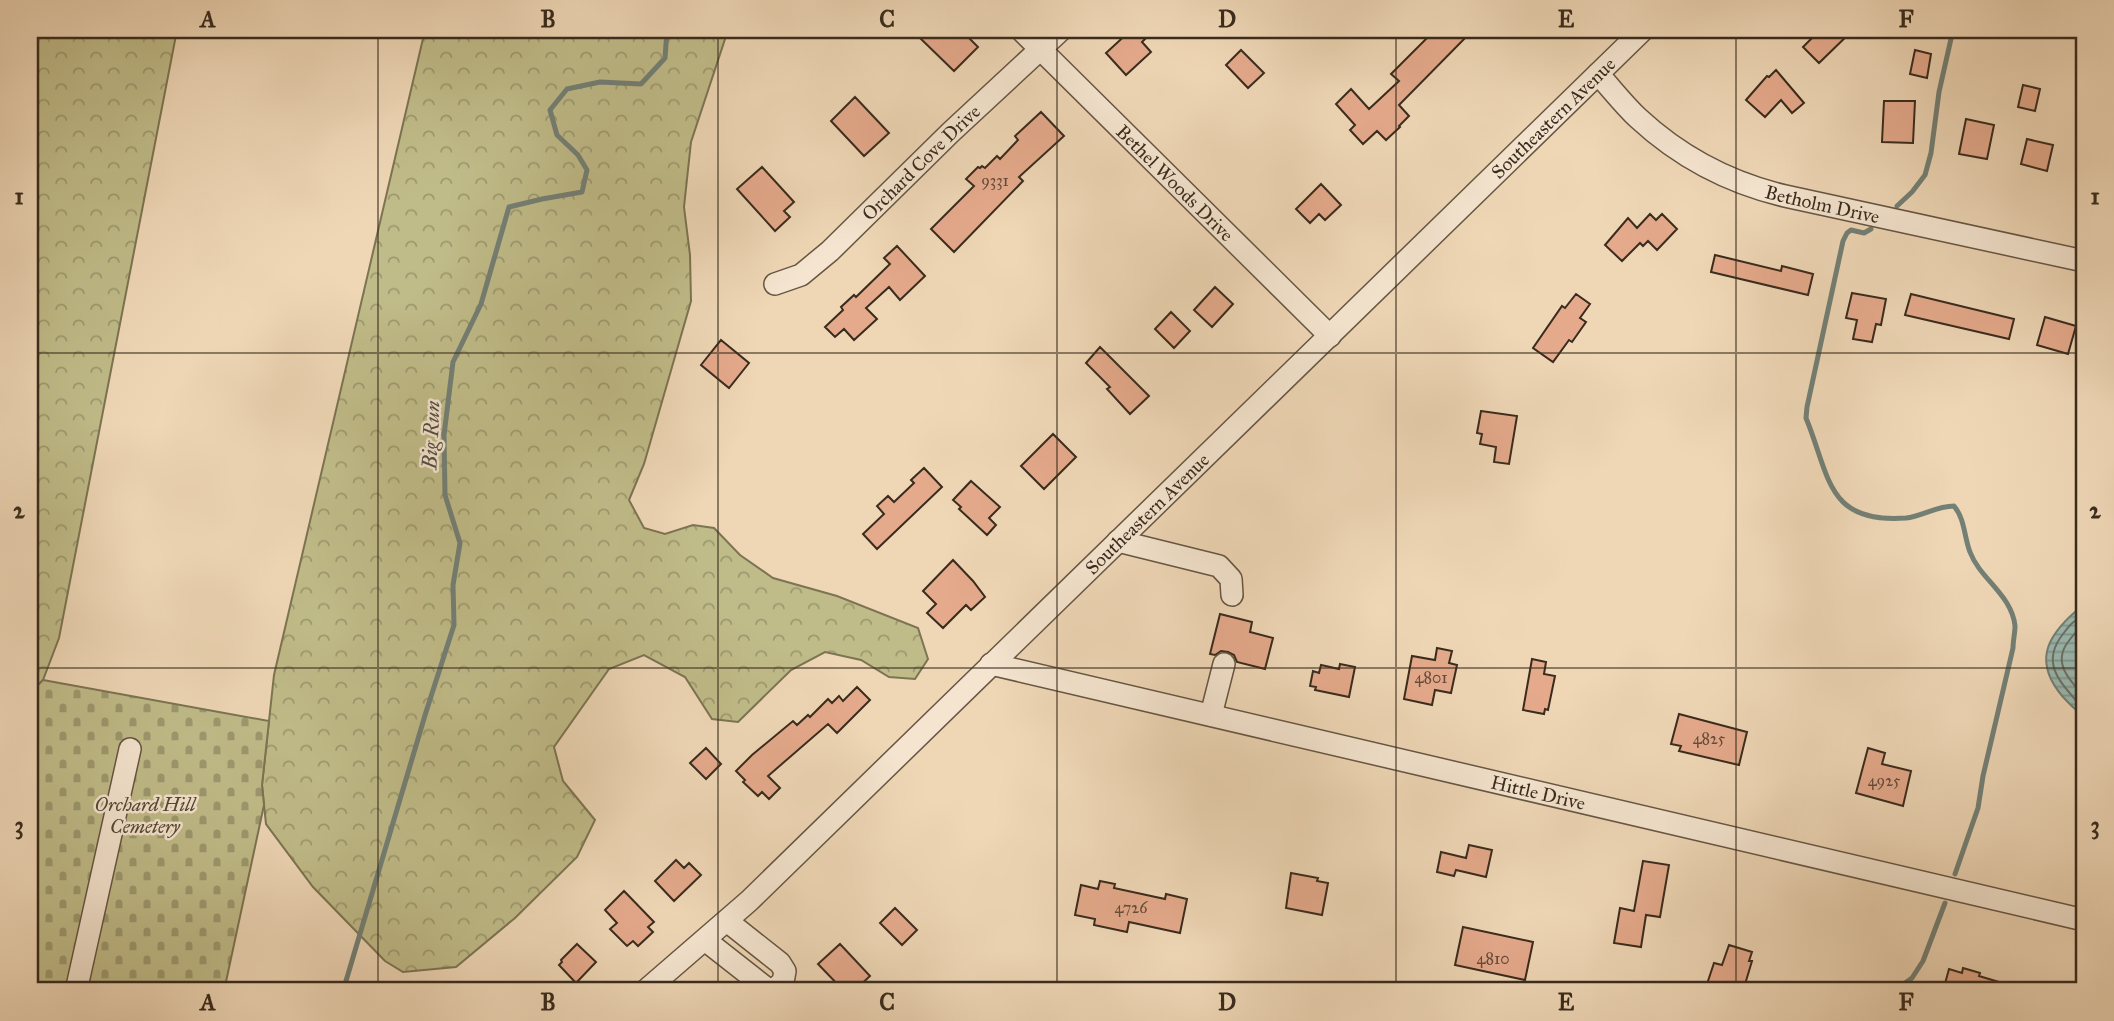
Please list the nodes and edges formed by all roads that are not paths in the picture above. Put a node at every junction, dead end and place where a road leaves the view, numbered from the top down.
1 (1021, 30) edge
2 (1061, 30) edge
3 (1643, 30) edge
4 (1040, 50) junction
5 (1598, 74) junction
6 (2084, 261) edge
7 (775, 284) dead end
8 (1330, 336) junction
9 (1118, 541) junction
10 (1232, 595) dead end
11 (991, 664) junction
12 (1224, 664) dead end
13 (1211, 715) junction
14 (131, 749) dead end
15 (2084, 920) edge
16 (727, 921) junction
17 (705, 940) junction
18 (76, 991) edge
19 (645, 991) edge
20 (771, 991) edge

1 - 4 street, Bethel Woods Drive
2 - 4 street, Orchard Cove Drive
3 - 5 street, Southeastern Avenue
4 - 7 street, Orchard Cove Drive
4 - 8 street, Bethel Woods Drive
5 - 6 street, Betholm Drive
5 - 8 street, Southeastern Avenue
8 - 9 street, Southeastern Avenue
9 - 10 street
9 - 11 street, Southeastern Avenue
11 - 13 street, Hittle Drive
11 - 16 street, Southeastern Avenue
12 - 13 street
13 - 15 street, Hittle Drive
14 - 18 street
16 - 17 street, Southeastern Avenue
16 - 20 street
17 - 19 street, Southeastern Avenue
17 - 20 street

